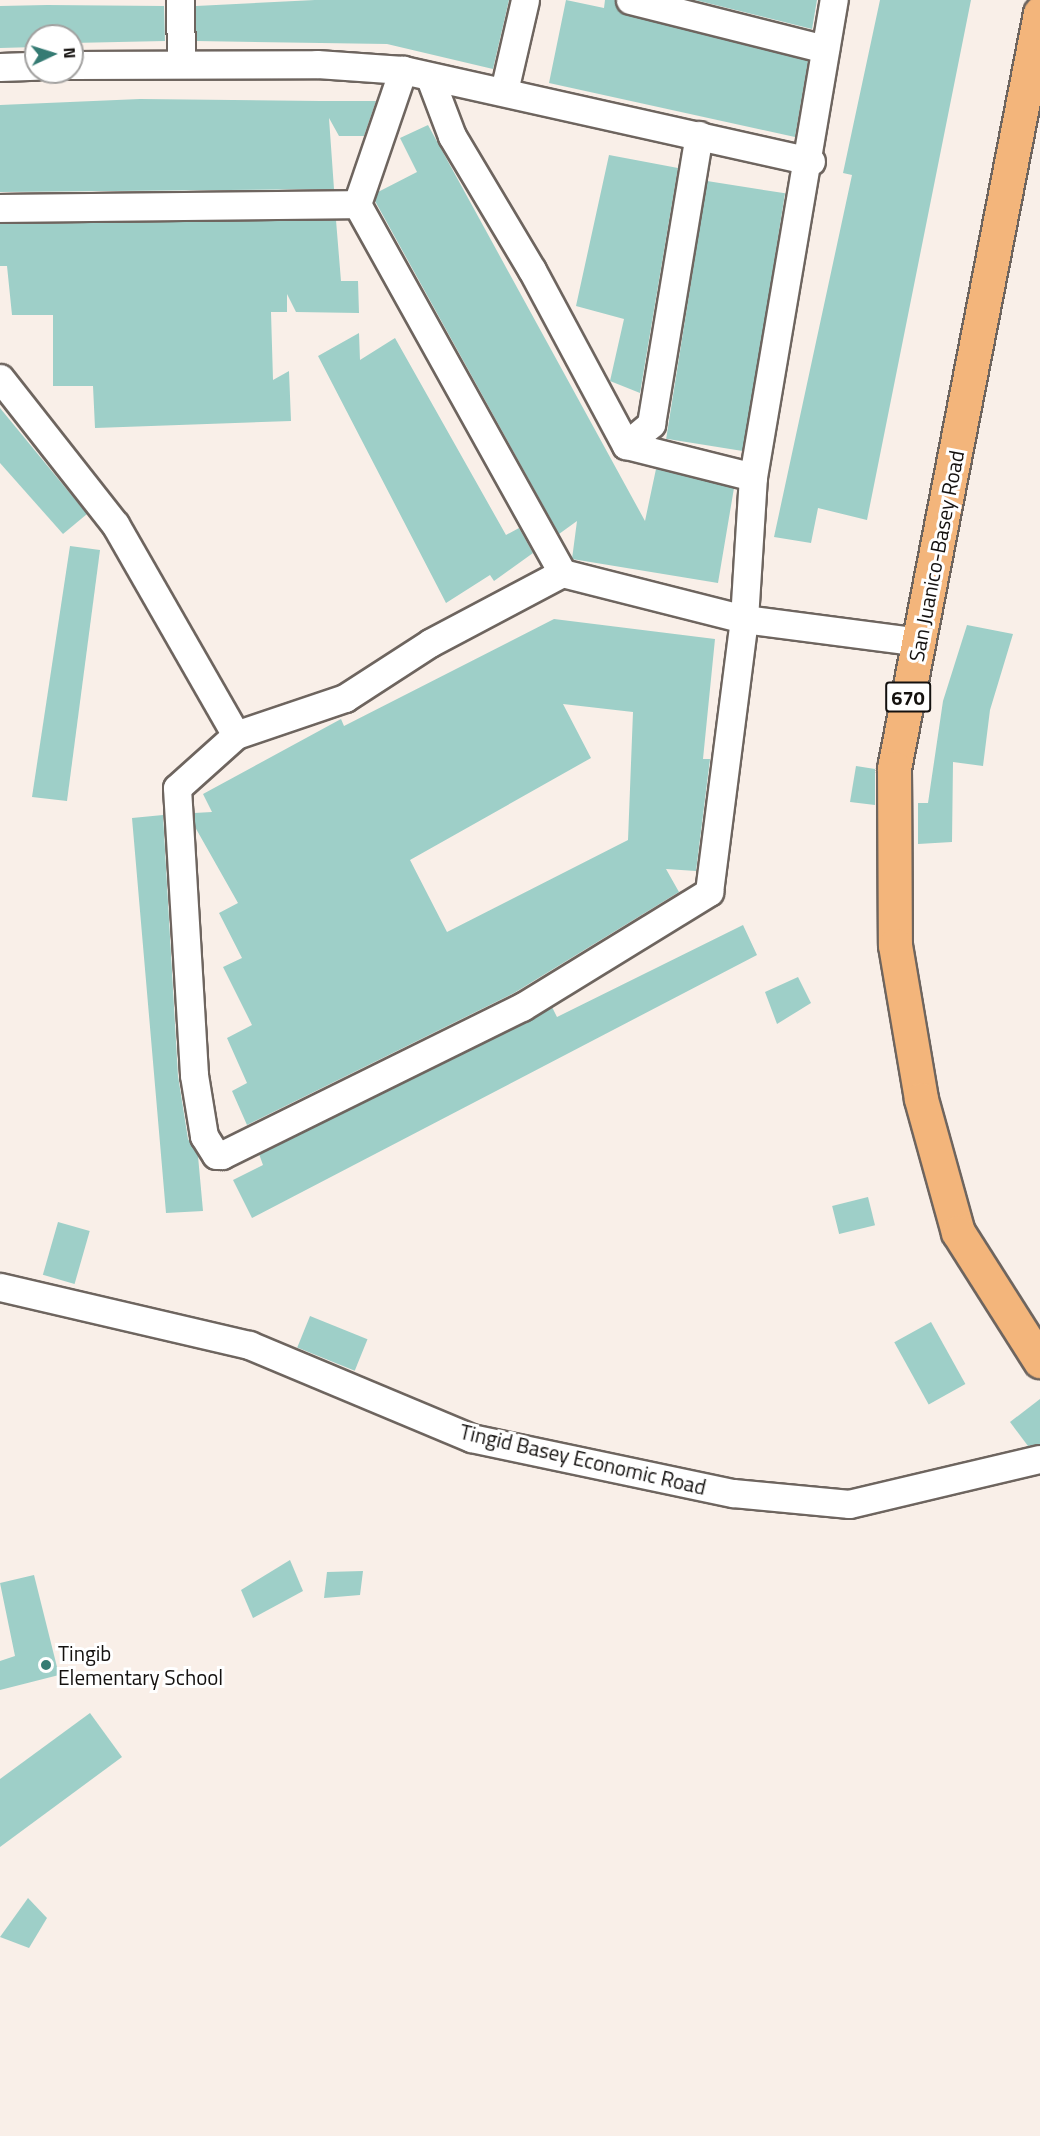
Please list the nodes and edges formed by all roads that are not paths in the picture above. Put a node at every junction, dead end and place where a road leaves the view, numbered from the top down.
1 (180, 0) edge
2 (525, 0) edge
3 (630, 0) edge
4 (834, 0) edge
5 (1040, 13) edge
6 (825, 49) junction
7 (181, 62) junction
8 (84, 65) edge
9 (24, 66) edge
10 (0, 67) edge
11 (403, 70) junction
12 (430, 78) junction
13 (504, 91) junction
14 (699, 135) junction
15 (811, 161) junction
16 (357, 204) junction
17 (0, 208) edge
18 (0, 378) edge
19 (626, 445) junction
20 (753, 477) junction
21 (562, 573) junction
22 (744, 619) junction
23 (920, 642) junction
24 (236, 735) junction
25 (0, 1287) edge
26 (1040, 1361) edge
27 (1040, 1459) edge

1 - 7 street
2 - 13 street
3 - 6 street
4 - 6 street
5 - 23 main road, San Juanico-Basey Road / 670
6 - 15 street
7 - 8 street
7 - 11 street
9 - 10 street
11 - 12 street
11 - 16 street
12 - 13 street
12 - 19 street
13 - 14 street
14 - 15 street
14 - 19 street
15 - 20 street
16 - 17 street
16 - 21 street
18 - 24 street
19 - 20 street
20 - 22 street
21 - 22 street
21 - 24 street
22 - 23 street
22 - 24 street
23 - 26 main road, San Juanico-Basey Road / 670
25 - 27 street, Tingid Basey Economic Road

